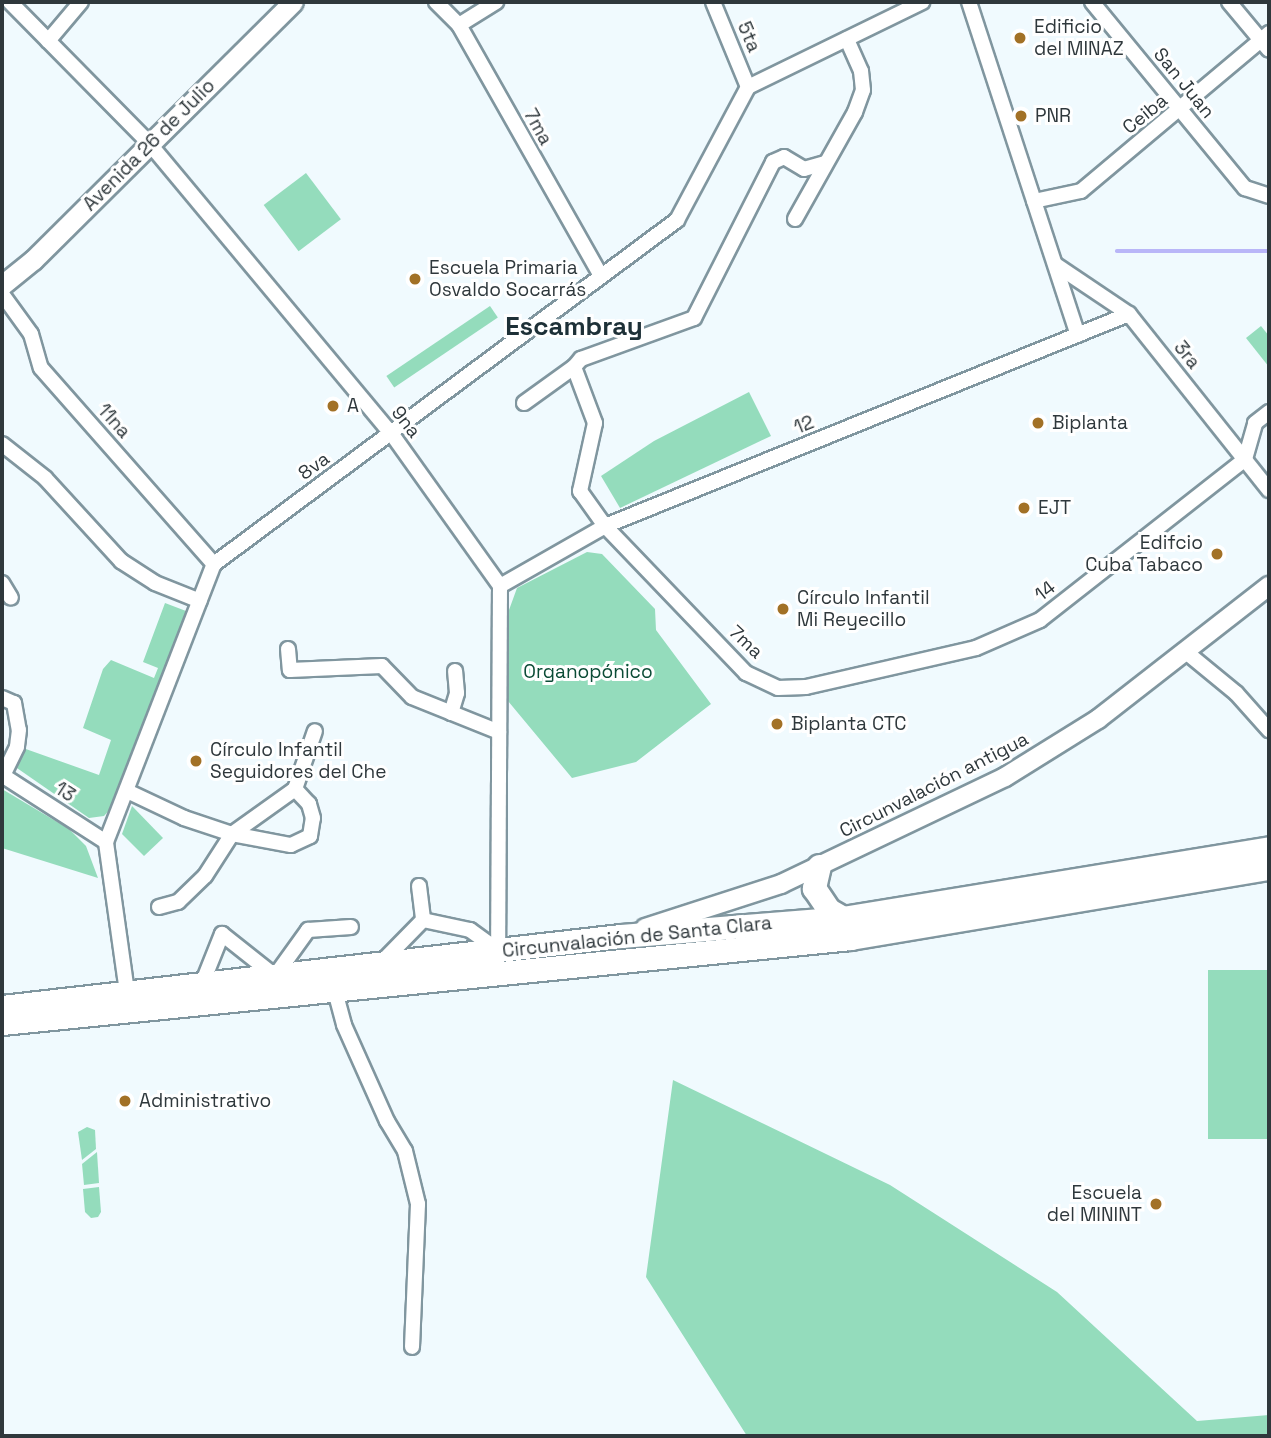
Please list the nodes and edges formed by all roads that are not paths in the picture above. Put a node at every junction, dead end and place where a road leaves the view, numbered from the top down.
1 (10, 2) edge
2 (81, 2) edge
3 (275, 2) edge
4 (293, 2) edge
5 (436, 2) edge
6 (496, 2) edge
7 (713, 2) edge
8 (922, 2) edge
9 (969, 2) edge
10 (1092, 2) edge
11 (1229, 2) edge
12 (459, 25) junction
13 (847, 39) junction
14 (48, 41) junction
15 (1267, 41) edge
16 (748, 87) junction
17 (1181, 110) junction
18 (145, 139) junction
19 (825, 163) junction
20 (804, 169) junction
21 (814, 183) junction
22 (1269, 197) edge
23 (1034, 201) junction
24 (795, 219) dead end
25 (1056, 265) junction
26 (2, 271) edge
27 (601, 276) junction
28 (2, 285) edge
29 (2, 294) edge
30 (1129, 314) junction
31 (1079, 335) junction
32 (574, 367) junction
33 (524, 403) dead end
34 (1269, 412) edge
35 (391, 433) junction
36 (2, 444) edge
37 (1245, 459) junction
38 (1269, 489) edge
39 (606, 526) junction
40 (214, 564) junction
41 (2, 583) edge
42 (500, 586) junction
43 (1269, 588) edge
44 (10, 598) dead end
45 (200, 601) junction
46 (288, 649) dead end
47 (1186, 652) junction
48 (455, 671) dead end
49 (778, 688) joint
50 (2, 698) edge
51 (451, 713) junction
52 (1269, 730) edge
53 (315, 731) dead end
54 (499, 732) junction
55 (2, 775) edge
56 (295, 789) junction
57 (127, 790) junction
58 (232, 834) junction
59 (107, 842) junction
60 (1269, 848) edge
61 (818, 866) junction
62 (1269, 867) edge
63 (419, 886) dead end
64 (159, 907) dead end
65 (843, 918) junction
66 (423, 919) junction
67 (351, 927) dead end
68 (620, 936) junction
69 (498, 950) junction
70 (380, 964) junction
71 (498, 975) junction
72 (275, 976) junction
73 (202, 984) junction
74 (335, 991) junction
75 (127, 992) junction
76 (2, 1007) edge
77 (2, 1023) edge
78 (412, 1347) dead end

1 - 14 street, 9na
2 - 14 street
3 - 18 main road, Avenida 26 de Julio
4 - 18 main road, Avenida 26 de Julio
5 - 12 street, 7ma
6 - 12 street
7 - 16 street, 5ta
8 - 13 street
9 - 23 street
10 - 17 street, San Juan
11 - 15 street
12 - 27 street, 7ma
13 - 16 street
13 - 19 street
14 - 18 street, 9na
15 - 17 street, Ceiba
16 - 27 street, 8va
17 - 22 street, San Juan
17 - 23 street, Ceiba
18 - 26 main road, Avenida 26 de Julio
18 - 28 main road, Avenida 26 de Julio
18 - 35 street, 9na
19 - 20 street
19 - 21 street
20 - 21 street
20 - 32 street
21 - 24 street
23 - 25 street
25 - 30 street, 3ra
25 - 31 street
27 - 35 street, 8va
29 - 40 street, 11na
30 - 31 street, 12
30 - 37 street, 3ra
31 - 39 street, 12
32 - 33 street
32 - 39 street, 7ma
34 - 37 street
35 - 40 street, 8va
35 - 42 street, 9na
36 - 45 street
37 - 38 street, 3ra
37 - 49 street, 14
39 - 42 street, 12
39 - 49 street, 7ma
40 - 45 street
41 - 44 street
42 - 54 street
43 - 47 street, Circunvalación antigua
45 - 57 street
46 - 51 street
47 - 52 street
47 - 61 street, Circunvalación antigua
48 - 51 street
50 - 55 street
51 - 54 street
53 - 56 street
54 - 69 street
55 - 59 street, 13
56 - 58 street
56 - 58 street
57 - 58 street
57 - 59 street
58 - 64 street
59 - 75 street
60 - 65 highway, Circunvalación de Santa Clara
61 - 65 highway
61 - 68 street, Circunvalación antigua
62 - 71 highway, Circunvalación de Santa Clara
63 - 66 street
65 - 68 highway, Circunvalación de Santa Clara
66 - 69 street
66 - 70 street
67 - 72 street
68 - 69 highway, Circunvalación de Santa Clara
69 - 70 highway, Circunvalación de Santa Clara
69 - 71 street
70 - 72 highway, Circunvalación de Santa Clara
71 - 74 highway, Circunvalación de Santa Clara
72 - 73 highway, Circunvalación de Santa Clara
72 - 73 street
73 - 75 highway, Circunvalación de Santa Clara
74 - 77 highway, Circunvalación de Santa Clara
74 - 78 street
75 - 76 highway, Circunvalación de Santa Clara

